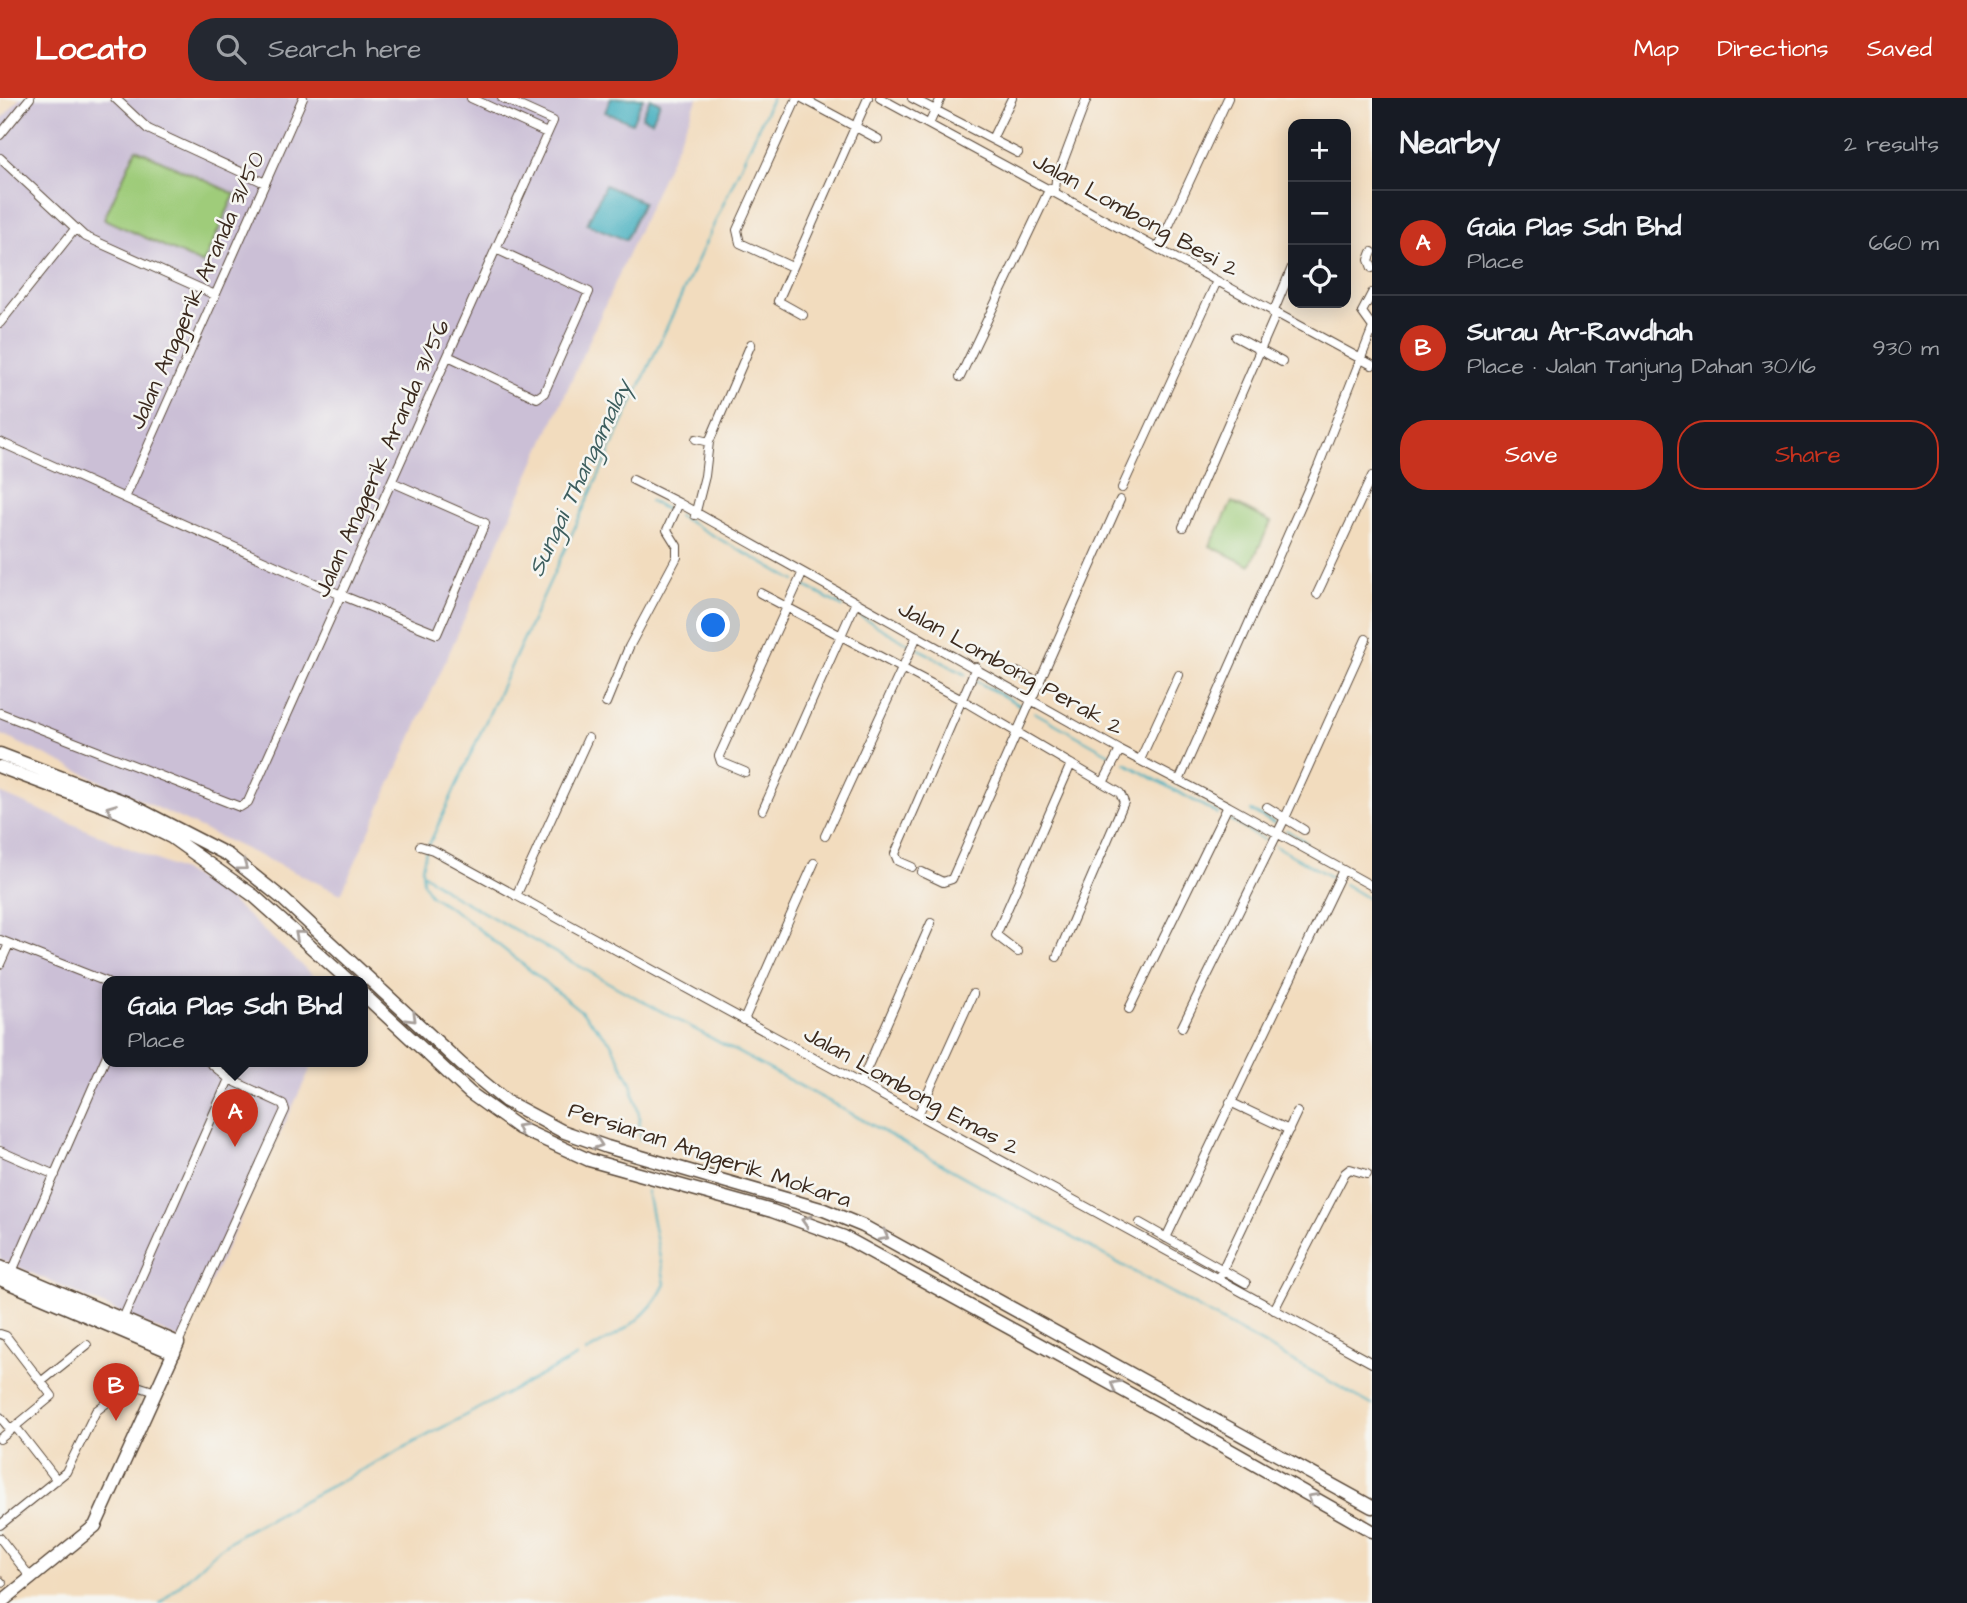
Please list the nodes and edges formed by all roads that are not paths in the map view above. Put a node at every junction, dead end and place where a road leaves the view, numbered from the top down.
1 (30, 98) edge
2 (115, 98) edge
3 (303, 98) edge
4 (471, 98) edge
5 (502, 98) edge
6 (797, 98) edge
7 (802, 98) edge
8 (868, 98) edge
9 (880, 98) edge
10 (912, 98) edge
11 (941, 98) edge
12 (1012, 98) edge
13 (1087, 98) edge
14 (1228, 98) edge
15 (523, 103) edge
16 (936, 110) junction
17 (930, 122) junction
18 (855, 127) junction
19 (547, 133) junction
20 (0, 135) edge
21 (878, 139) dead end
22 (992, 139) junction
23 (1018, 153) dead end
24 (0, 158) edge
25 (265, 183) junction
26 (1052, 189) junction
27 (75, 229) junction
28 (496, 249) junction
29 (1158, 249) junction
30 (1372, 252) edge
31 (793, 267) junction
32 (1372, 268) edge
33 (1217, 281) junction
34 (1288, 285) edge
35 (1372, 293) edge
36 (215, 295) junction
37 (1275, 313) junction
38 (803, 315) dead end
39 (1, 321) edge
40 (1372, 328) edge
41 (1236, 338) dead end
42 (751, 344) dead end
43 (1260, 350) junction
44 (448, 356) junction
45 (1359, 358) junction
46 (1282, 362) dead end
47 (1372, 365) edge
48 (960, 377) dead end
49 (696, 439) dead end
50 (0, 442) edge
51 (709, 442) junction
52 (1372, 476) edge
53 (633, 481) dead end
54 (392, 482) junction
55 (1122, 488) dead end
56 (125, 498) junction
57 (1120, 500) dead end
58 (676, 510) junction
59 (695, 514) junction
60 (1182, 527) dead end
61 (802, 574) junction
62 (760, 593) dead end
63 (1317, 594) dead end
64 (341, 595) junction
65 (856, 602) junction
66 (787, 607) junction
67 (841, 636) junction
68 (917, 636) junction
69 (1366, 639) dead end
70 (976, 667) junction
71 (902, 668) junction
72 (1017, 672) dead end
73 (1179, 675) dead end
74 (1040, 684) junction
75 (962, 699) junction
76 (1032, 701) junction
77 (606, 703) dead end
78 (0, 713) edge
79 (1017, 732) junction
80 (588, 738) dead end
81 (1120, 750) junction
82 (0, 754) edge
83 (1140, 760) junction
84 (1071, 764) junction
85 (0, 767) edge
86 (745, 772) dead end
87 (1179, 781) junction
88 (1103, 783) junction
89 (1228, 806) junction
90 (1267, 807) dead end
91 (763, 810) dead end
92 (1285, 818) junction
93 (1304, 830) dead end
94 (1277, 832) junction
95 (825, 836) dead end
96 (419, 846) dead end
97 (814, 863) dead end
98 (912, 867) dead end
99 (1343, 870) junction
100 (922, 872) dead end
101 (1372, 886) edge
102 (516, 895) junction
103 (931, 923) dead end
104 (4, 942) edge
105 (1018, 952) dead end
106 (1057, 957) dead end
107 (0, 964) edge
108 (343, 976) edge
109 (366, 976) edge
110 (368, 978) edge
111 (102, 980) edge
112 (973, 994) dead end
113 (368, 999) edge
114 (1129, 1009) dead end
115 (744, 1020) junction
116 (1182, 1027) dead end
117 (102, 1067) edge
118 (215, 1067) edge
119 (229, 1079) junction
120 (860, 1084) junction
121 (1230, 1102) junction
122 (1297, 1112) dead end
123 (918, 1115) junction
124 (1289, 1130) junction
125 (0, 1151) edge
126 (1367, 1174) dead end
127 (55, 1175) junction
128 (1140, 1223) dead end
129 (1166, 1238) junction
130 (1223, 1269) junction
131 (5, 1275) edge
132 (1218, 1279) junction
133 (1246, 1283) dead end
134 (1275, 1306) junction
135 (119, 1326) junction
136 (0, 1334) edge
137 (87, 1345) dead end
138 (176, 1348) junction
139 (1372, 1363) edge
140 (42, 1381) junction
141 (156, 1392) junction
142 (0, 1417) edge
143 (14, 1430) junction
144 (0, 1439) edge
145 (57, 1480) junction
146 (1372, 1507) edge
147 (0, 1510) edge
148 (4, 1522) edge
149 (1372, 1531) edge
150 (0, 1538) edge
151 (31, 1578) junction
152 (0, 1603) edge

1 - 20 street
2 - 25 street
3 - 25 street, Jalan Anggerik Aranda 31/50
4 - 19 street
5 - 15 street
6 - 31 street
7 - 18 street
8 - 18 street
9 - 17 street, Jalan Lombong Besi 2
10 - 16 street
11 - 16 street
12 - 22 street
13 - 26 street
14 - 29 street
15 - 19 street, Jalan Anggerik Aranda 31/56
16 - 17 street
16 - 22 street
17 - 26 street, Jalan Lombong Besi 2
18 - 21 street
18 - 31 street
19 - 28 street, Jalan Anggerik Aranda 31/56
22 - 23 street
24 - 27 street
25 - 36 street, Jalan Anggerik Aranda 31/50
26 - 29 street, Jalan Lombong Besi 2
26 - 48 street
27 - 36 street
27 - 39 street
28 - 44 street, Jalan Anggerik Aranda 31/56
28 - 44 street
29 - 33 street, Jalan Lombong Besi 2
30 - 32 street
31 - 38 street
33 - 37 street, Jalan Lombong Besi 2
33 - 55 street
34 - 37 street
35 - 40 street
36 - 56 street, Jalan Anggerik Aranda 31/50
37 - 43 street
37 - 45 street, Jalan Lombong Besi 2
40 - 45 street
41 - 43 street
42 - 51 street
43 - 46 street
43 - 60 street
44 - 54 street, Jalan Anggerik Aranda 31/56
45 - 47 street, Jalan Lombong Besi 2
45 - 87 street
49 - 51 street
50 - 56 street
51 - 59 street
52 - 63 street
53 - 58 street, Jalan Lombong Perak 2
54 - 64 street, Jalan Anggerik Aranda 31/56
54 - 64 street
56 - 64 street
57 - 74 street
58 - 59 street, Jalan Lombong Perak 2
58 - 77 street
59 - 61 street, Jalan Lombong Perak 2
61 - 65 street, Jalan Lombong Perak 2
61 - 66 street
62 - 66 street
64 - 78 street, Jalan Anggerik Aranda 31/56
65 - 67 street
65 - 68 street, Jalan Lombong Perak 2
66 - 67 street
66 - 86 street
67 - 71 street
67 - 91 street
68 - 70 street, Jalan Lombong Perak 2
68 - 71 street
69 - 92 street
70 - 75 street
70 - 76 street, Jalan Lombong Perak 2
71 - 75 street
71 - 95 street
72 - 74 street
73 - 83 street
74 - 76 street
75 - 79 street
75 - 98 street
76 - 79 street
76 - 81 street, Jalan Lombong Perak 2
79 - 84 street
79 - 100 street
80 - 102 street
81 - 83 street, Jalan Lombong Perak 2
81 - 88 street
82 -> 109 main road, Persiaran Anggerik Mokara
83 - 87 street, Jalan Lombong Perak 2
84 - 88 street
84 - 105 street
108 -> 85 main road
87 - 89 street, Jalan Lombong Perak 2
88 - 106 street
89 - 94 street, Jalan Lombong Perak 2
89 - 114 street
90 - 92 street
92 - 93 street
92 - 94 street
94 - 99 street, Jalan Lombong Perak 2
94 - 116 street
96 - 102 street, Jalan Lombong Emas 2
97 - 115 street
99 - 101 street, Jalan Lombong Perak 2
99 - 121 street
102 - 115 street, Jalan Lombong Emas 2
103 - 120 street
104 - 107 street
104 - 111 street
110 -> 146 main road, Persiaran Anggerik Mokara
112 - 123 street
149 -> 113 main road, Persiaran Anggerik Mokara
115 - 120 street, Jalan Lombong Emas 2
117 - 127 street
118 - 119 street
119 - 135 street
119 - 138 street
120 - 123 street, Jalan Lombong Emas 2
121 - 124 street
121 - 129 street
122 - 124 street
123 - 132 street, Jalan Lombong Emas 2
124 - 130 street
125 - 127 street
126 - 134 street
127 - 131 street
128 - 129 street
129 - 130 street
130 - 132 street
130 - 133 street
131 - 135 main road
132 - 134 street, Jalan Lombong Emas 2
134 - 139 street, Jalan Lombong Emas 2
135 - 138 main road
136 - 140 street
137 - 140 street
138 - 141 main road
140 - 143 street
141 - 145 street
141 - 151 main road
142 - 143 street
143 - 144 street
143 - 145 street
145 - 148 street
147 - 148 street
150 - 151 street
151 - 152 main road

